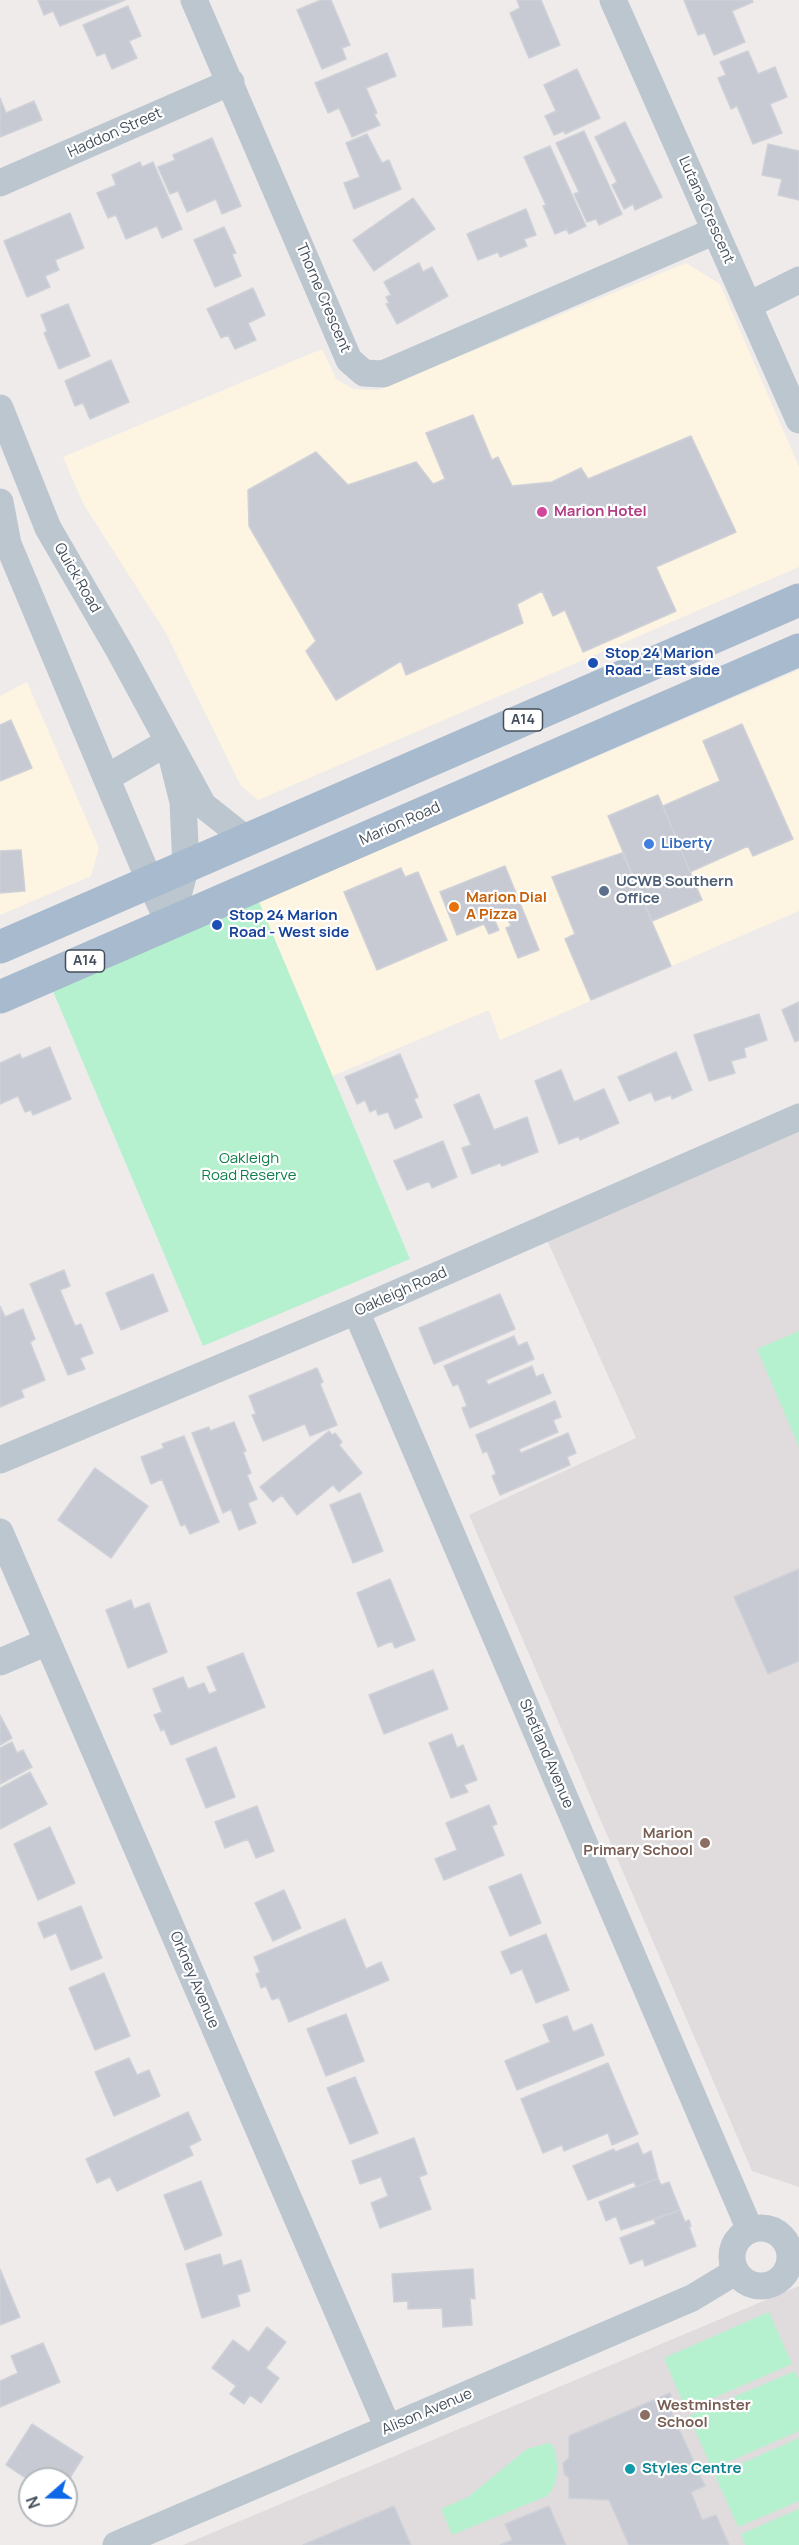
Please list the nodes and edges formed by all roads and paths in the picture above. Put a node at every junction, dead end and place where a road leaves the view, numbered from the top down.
1 (194, 0) edge
2 (613, 0) edge
3 (231, 82) junction
4 (0, 183) edge
5 (715, 231) junction
6 (799, 280) edge
7 (749, 305) junction
8 (0, 408) edge
9 (799, 420) edge
10 (0, 502) edge
11 (48, 528) junction
12 (4, 546) edge
13 (799, 600) edge
14 (799, 650) edge
15 (168, 742) junction
16 (108, 777) junction
17 (247, 840) junction
18 (186, 866) junction
19 (150, 882) junction
20 (170, 925) junction
21 (0, 947) edge
22 (0, 997) edge
23 (799, 1117) edge
24 (356, 1311) junction
25 (0, 1460) edge
26 (0, 1532) edge
27 (47, 1642) junction
28 (0, 1662) edge
29 (750, 2230) junction
30 (794, 2247) edge
31 (735, 2272) junction
32 (388, 2428) junction
33 (116, 2545) edge

1 - 3 street, Thorne Crescent
2 - 5 street, Lutana Crescent
3 - 4 street, Haddon Street
3 - 5 street, Thorne Crescent
5 - 7 street, Lutana Crescent
6 - 7 street
7 - 9 street, Lutana Crescent
8 - 11 street, Quick Road
10 - 12 street
11 - 12 street
11 - 15 street, Quick Road
12 - 16 street
13 - 17 main road, A14
14 - 20 main road, Marion Road / A14
15 - 16 street
15 - 17 street, Quick Road
15 - 18 street, Quick Road
16 - 19 street
17 - 18 main road, A14
18 - 19 main road, A14
18 - 20 street, Quick Road
19 - 20 street
19 - 21 main road, A14
20 - 22 main road, Marion Road / A14
23 - 24 street, Oakleigh Road
24 - 25 street, Oakleigh Road
24 - 29 street, Shetland Avenue
26 - 27 street, Orkney Avenue
27 - 28 street
27 - 32 street, Orkney Avenue
29 - 30 street
29 - 31 street
30 - 31 street
31 - 32 street, Alison Avenue
32 - 33 street, Alison Avenue

